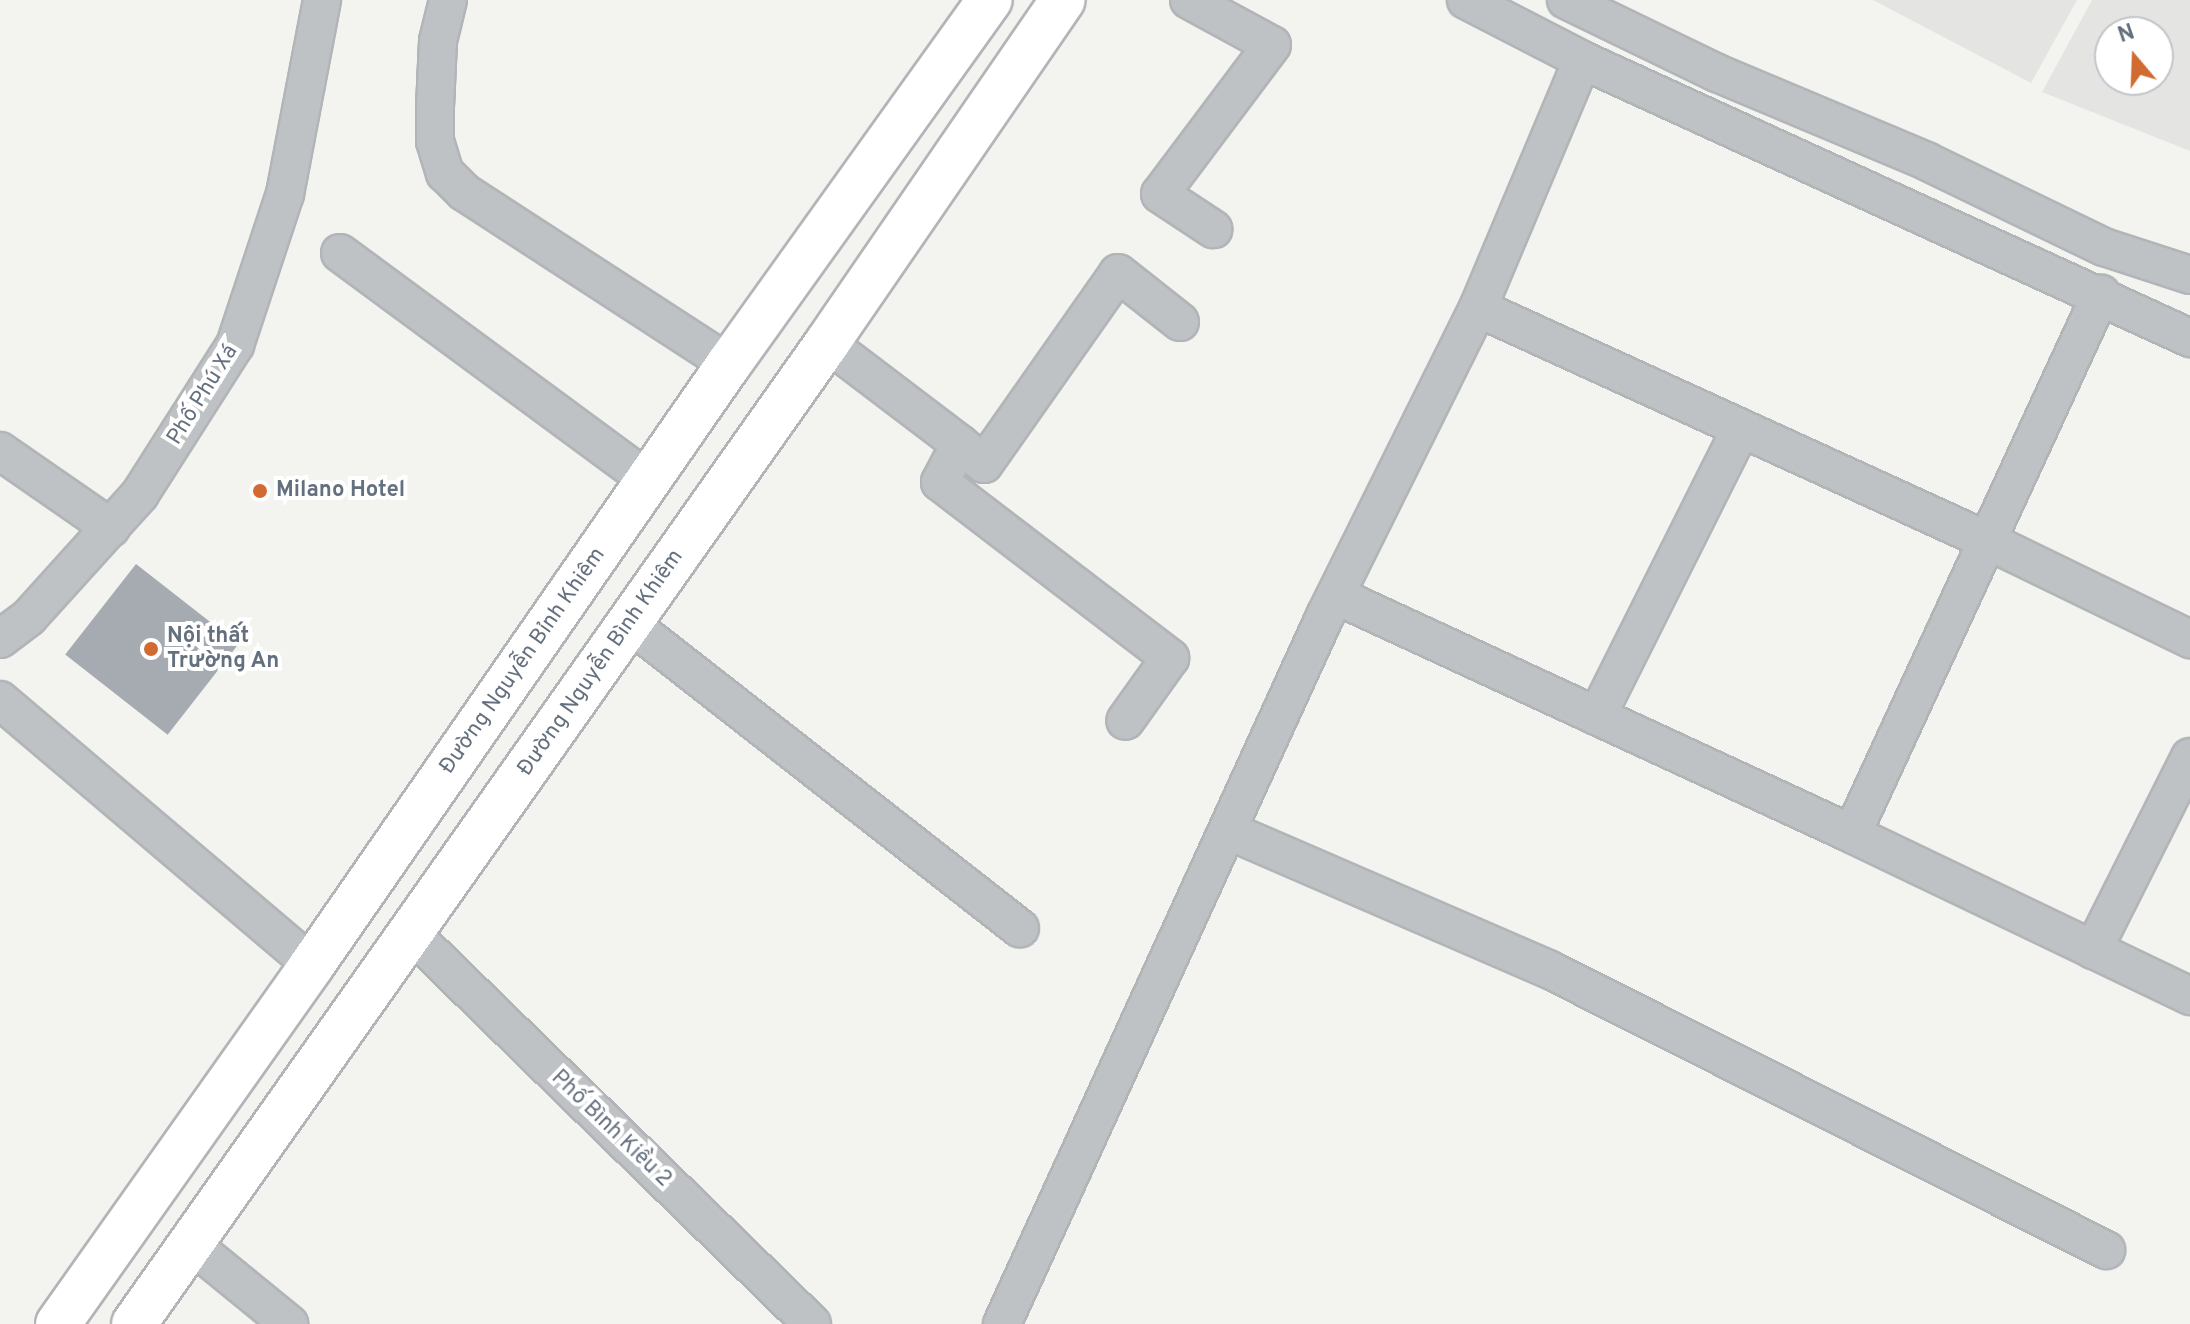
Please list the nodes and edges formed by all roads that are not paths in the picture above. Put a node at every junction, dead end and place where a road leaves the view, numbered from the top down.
1 (322, 0) edge
2 (448, 0) edge
3 (990, 0) edge
4 (1063, 0) edge
5 (1189, 0) edge
6 (1466, 0) edge
7 (1566, 0) edge
8 (1582, 60) junction
9 (1213, 229) dead end
10 (340, 253) dead end
11 (2190, 275) edge
12 (2101, 294) junction
13 (1478, 308) junction
14 (1180, 322) dead end
15 (2190, 338) edge
16 (827, 343) junction
17 (729, 364) junction
18 (1741, 429) junction
19 (960, 444) junction
20 (0, 451) edge
21 (648, 480) junction
22 (111, 528) junction
23 (1988, 541) junction
24 (1337, 596) junction
25 (629, 623) junction
26 (0, 639) edge
27 (2190, 639) edge
28 (0, 700) edge
29 (1597, 716) junction
30 (1125, 721) dead end
31 (2190, 757) edge
32 (1229, 831) junction
33 (1852, 834) junction
34 (1020, 928) dead end
35 (411, 933) junction
36 (2093, 950) junction
37 (312, 965) junction
38 (2190, 996) edge
39 (191, 1244) junction
40 (2106, 1250) dead end
41 (58, 1324) edge
42 (134, 1324) edge
43 (289, 1324) edge
44 (812, 1324) edge
45 (1002, 1324) edge

1 - 22 street, Phố Phú Xá
2 - 17 street
3 - 17 highway, Đường Nguyễn Bỉnh Khiêm
4 - 16 highway, Đường Nguyễn Bình Khiêm
5 - 9 street
6 - 8 street
7 - 11 street
8 - 12 street
8 - 13 street
10 - 21 street
12 - 15 street
12 - 23 street
13 - 18 street
13 - 24 street
14 - 19 street
16 - 19 street
16 - 25 highway, Đường Nguyễn Bình Khiêm
17 - 21 highway, Đường Nguyễn Bỉnh Khiêm
18 - 23 street
18 - 29 street
19 - 30 street
20 - 22 street
21 - 37 highway, Đường Nguyễn Bỉnh Khiêm
22 - 26 street, Phố Phú Xá
23 - 27 street
23 - 33 street
24 - 29 street
24 - 32 street
25 - 34 street
25 - 35 highway, Đường Nguyễn Bình Khiêm
28 - 37 street
29 - 33 street
31 - 36 street
32 - 40 street
32 - 45 street
33 - 36 street
35 - 39 highway, Đường Nguyễn Bình Khiêm
35 - 44 street, Phố Bình Kiều 2
36 - 38 street
37 - 41 highway, Đường Nguyễn Bỉnh Khiêm
39 - 42 highway, Đường Nguyễn Bình Khiêm
39 - 43 street

